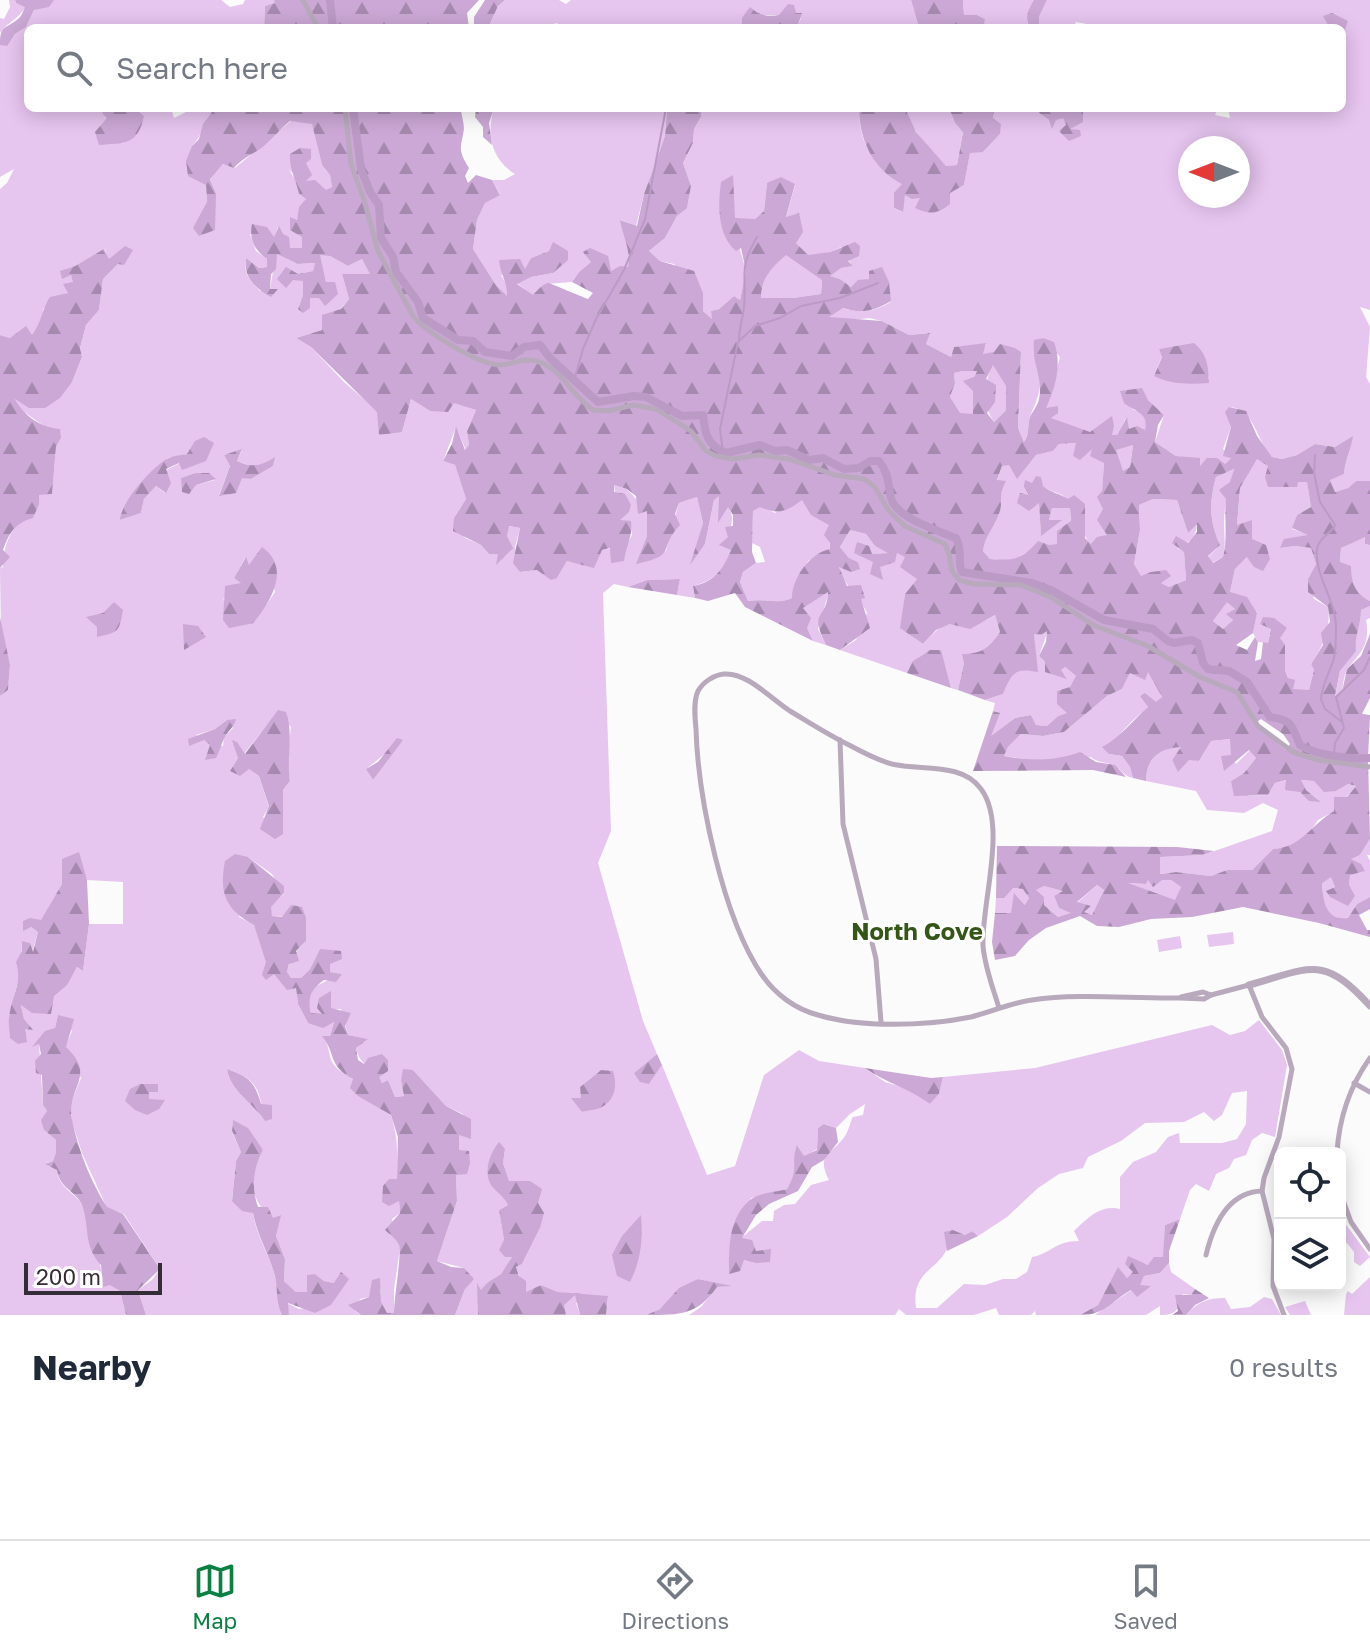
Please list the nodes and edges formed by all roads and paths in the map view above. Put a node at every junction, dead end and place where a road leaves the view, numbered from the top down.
1 (303, 0) edge
2 (316, 24) edge
3 (345, 112) edge
4 (840, 740) junction
5 (1370, 767) edge
6 (1249, 985) junction
7 (1370, 1006) edge
8 (999, 1008) junction
9 (881, 1022) junction
10 (1370, 1058) edge
11 (1354, 1083) junction
12 (1370, 1092) edge
13 (1338, 1147) edge
14 (1262, 1191) junction
15 (1346, 1212) edge
16 (1347, 1215) joint
17 (1274, 1229) edge
18 (1370, 1249) edge
19 (1206, 1255) dead end
20 (1274, 1262) edge
21 (1274, 1289) edge
22 (1274, 1291) edge
23 (1284, 1315) edge

1 - 2 street
3 - 5 street
4 - 8 street
4 - 9 street
4 - 9 street
6 - 7 street
6 - 8 street
6 - 14 street
8 - 9 street
10 - 11 street
11 - 12 street
11 - 13 street
14 - 17 street
14 - 19 street
15 - 16 street
16 - 18 street
20 - 21 street
22 - 23 street

